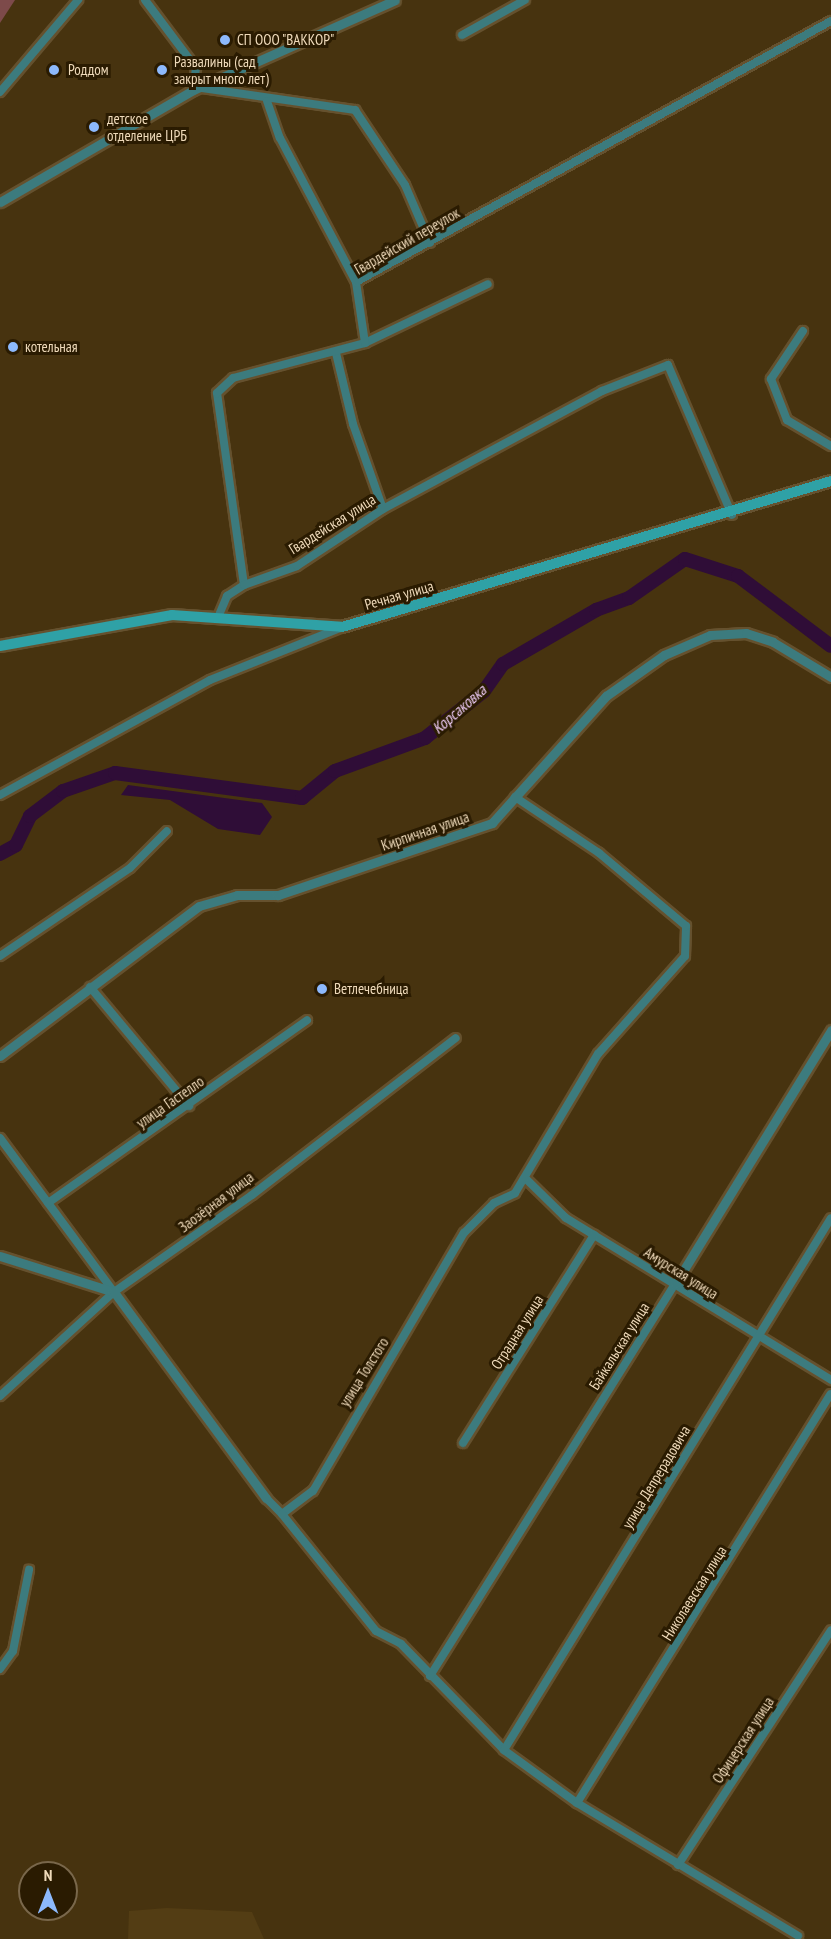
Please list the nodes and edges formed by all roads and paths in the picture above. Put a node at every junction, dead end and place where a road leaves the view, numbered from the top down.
1 (78, 0) edge
2 (145, 0) edge
3 (395, 0) edge
4 (525, 0) edge
5 (831, 21) edge
6 (462, 35) dead end
7 (198, 89) junction
8 (0, 92) edge
9 (267, 101) junction
10 (0, 202) edge
11 (429, 243) junction
12 (356, 282) junction
13 (488, 284) dead end
14 (803, 331) dead end
15 (366, 343) junction
16 (336, 353) junction
17 (831, 446) edge
18 (831, 481) edge
19 (383, 509) junction
20 (732, 515) junction
21 (244, 585) junction
22 (219, 615) junction
23 (342, 627) junction
24 (0, 646) edge
25 (831, 677) edge
26 (0, 795) edge
27 (515, 797) junction
28 (167, 831) dead end
29 (0, 956) edge
30 (90, 987) junction
31 (307, 1020) dead end
32 (831, 1030) edge
33 (456, 1038) dead end
34 (0, 1056) edge
35 (189, 1106) junction
36 (0, 1138) edge
37 (525, 1178) junction
38 (48, 1203) junction
39 (831, 1218) edge
40 (594, 1235) junction
41 (0, 1256) edge
42 (675, 1284) junction
43 (114, 1292) junction
44 (759, 1335) junction
45 (831, 1380) edge
46 (831, 1394) edge
47 (0, 1396) edge
48 (463, 1443) dead end
49 (266, 1498) joint
50 (282, 1514) junction
51 (29, 1570) dead end
52 (831, 1630) edge
53 (0, 1669) edge
54 (430, 1676) junction
55 (504, 1750) junction
56 (577, 1803) junction
57 (678, 1865) junction
58 (798, 1936) dead end

1 - 8 street
2 - 7 street
3 - 7 street
4 - 6 street
5 - 11 street, Гвардейский переулок
7 - 9 street
7 - 10 street
9 - 11 street
9 - 12 street
11 - 12 street, Гвардейский переулок
12 - 15 street, Гвардейский переулок
13 - 15 street
14 - 17 street
15 - 16 street
16 - 19 street
16 - 21 street
18 - 20 main road, Речная улица
19 - 20 street, Гвардейская улица
19 - 21 street, Гвардейская улица
20 - 23 main road, Речная улица
21 - 22 street, Гвардейская улица
22 - 23 main road
22 - 24 main road
23 - 26 street, Речная улица
25 - 27 street, Кирпичная улица
27 - 30 street, Кирпичная улица
27 - 37 street, улица Толстого
28 - 29 street
30 - 34 street, Кирпичная улица
30 - 35 street
31 - 35 street, улица Гастелло
32 - 42 street, Байкальская улица
33 - 43 street, Заозёрная улица
35 - 38 street, улица Гастелло
36 - 38 street
37 - 40 street, Амурская улица
37 - 50 street, улица Толстого
38 - 43 street
39 - 44 street, улица Депрерадовича
40 - 42 street, Амурская улица
40 - 48 street, Отрадная улица
41 - 43 street
42 - 44 street, Амурская улица
42 - 54 street, Байкальская улица
43 - 47 street, Заозёрная улица
43 - 49 street
44 - 45 street, Амурская улица
44 - 55 street, улица Депрерадовича
46 - 56 street, Николаевская улица
49 - 50 street
50 - 54 street
51 - 53 street
52 - 57 street, Офицерская улица
54 - 55 street
55 - 56 street
56 - 57 street
57 - 58 street

